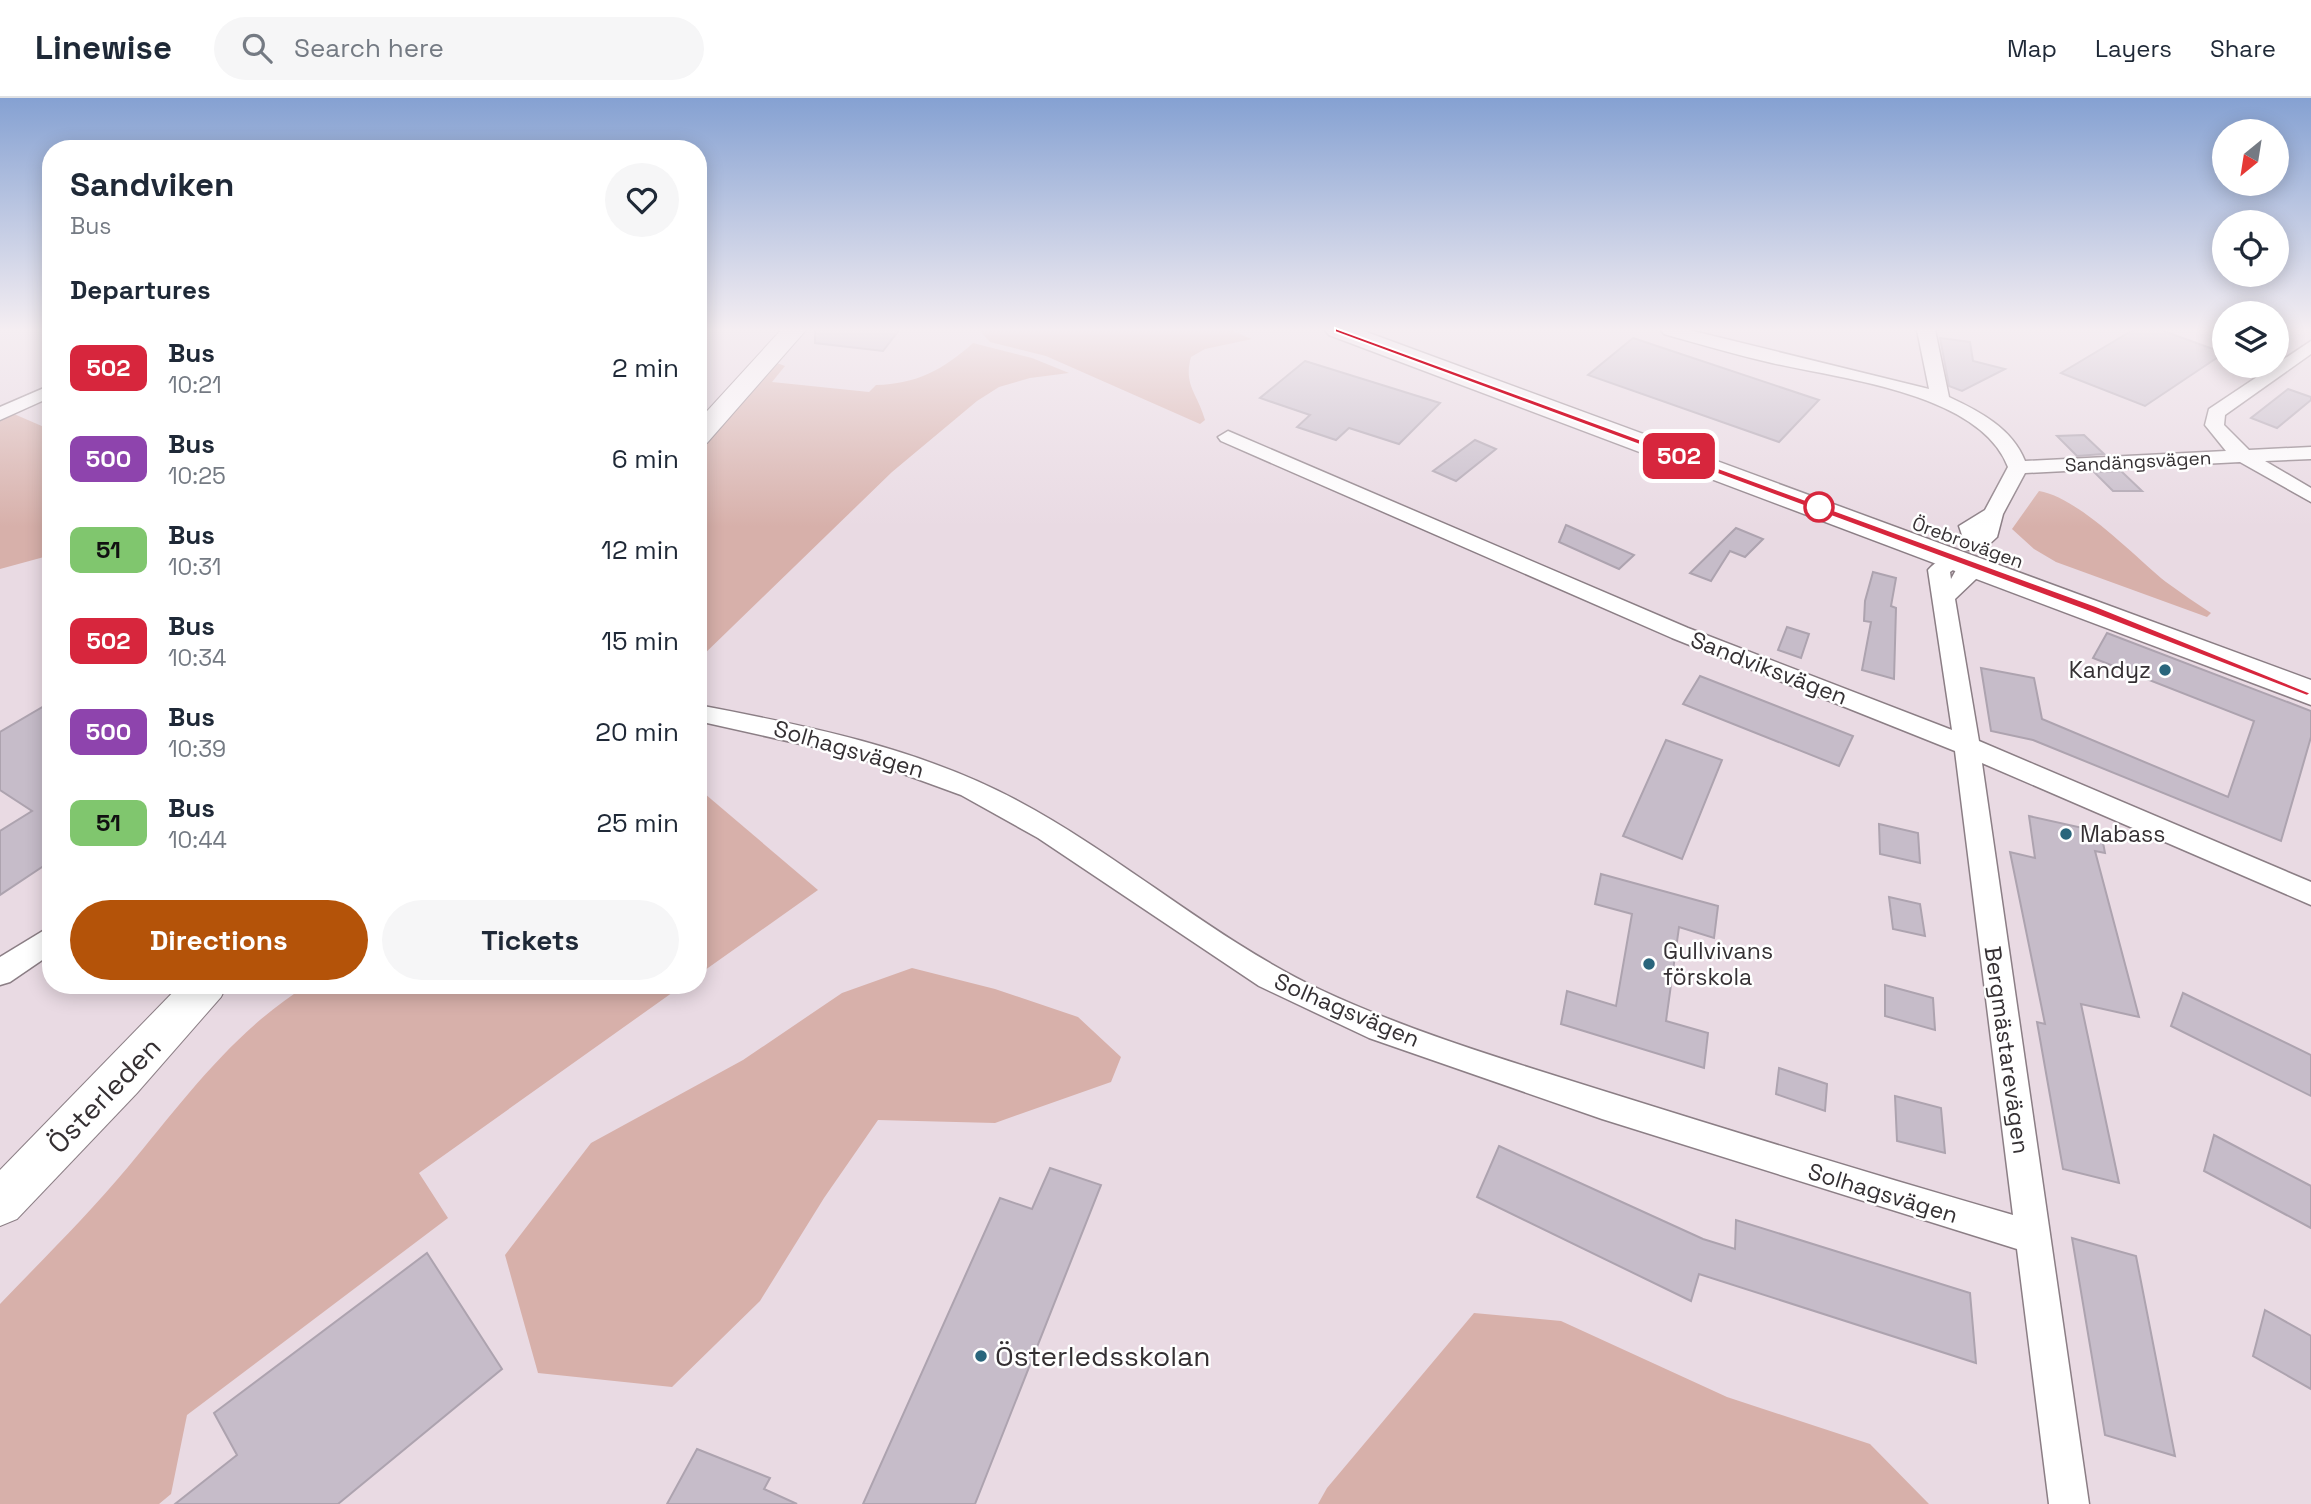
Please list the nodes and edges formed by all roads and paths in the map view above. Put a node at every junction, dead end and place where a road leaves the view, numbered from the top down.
1 (39, 396) edge
2 (735, 396) edge
3 (1523, 396) edge
4 (1559, 396) edge
5 (1929, 396) edge
6 (1939, 396) edge
7 (2241, 396) edge
8 (1940, 400) junction
9 (0, 414) edge
10 (707, 427) edge
11 (1228, 436) dead end
12 (2311, 453) edge
13 (2242, 455) junction
14 (2018, 467) junction
15 (2311, 496) edge
16 (1971, 554) junction
17 (2311, 669) edge
18 (2311, 693) edge
19 (707, 715) edge
20 (1967, 746) junction
21 (2311, 894) edge
22 (42, 944) edge
23 (0, 973) edge
24 (198, 994) edge
25 (0, 1203) edge
26 (2032, 1237) junction
27 (2069, 1504) edge

1 - 9 street
2 - 10 main road
3 - 16 highway, Örebrovägen
4 - 16 highway, Örebrovägen
5 - 8 street
6 - 8 street
7 - 13 street
8 - 14 street
11 - 20 street, Sandviksvägen
12 - 13 street, Sandängsvägen
13 - 14 street, Sandängsvägen
13 - 15 street
14 - 16 street
16 - 17 highway, Örebrovägen
16 - 18 highway, Örebrovägen
16 - 20 street, Bergmästarevägen
19 - 26 street, Solhagsvägen
20 - 21 street, Sandviksvägen
20 - 26 street, Bergmästarevägen
22 - 23 street
24 - 25 main road, Österleden
26 - 27 street, Bergmästarevägen

